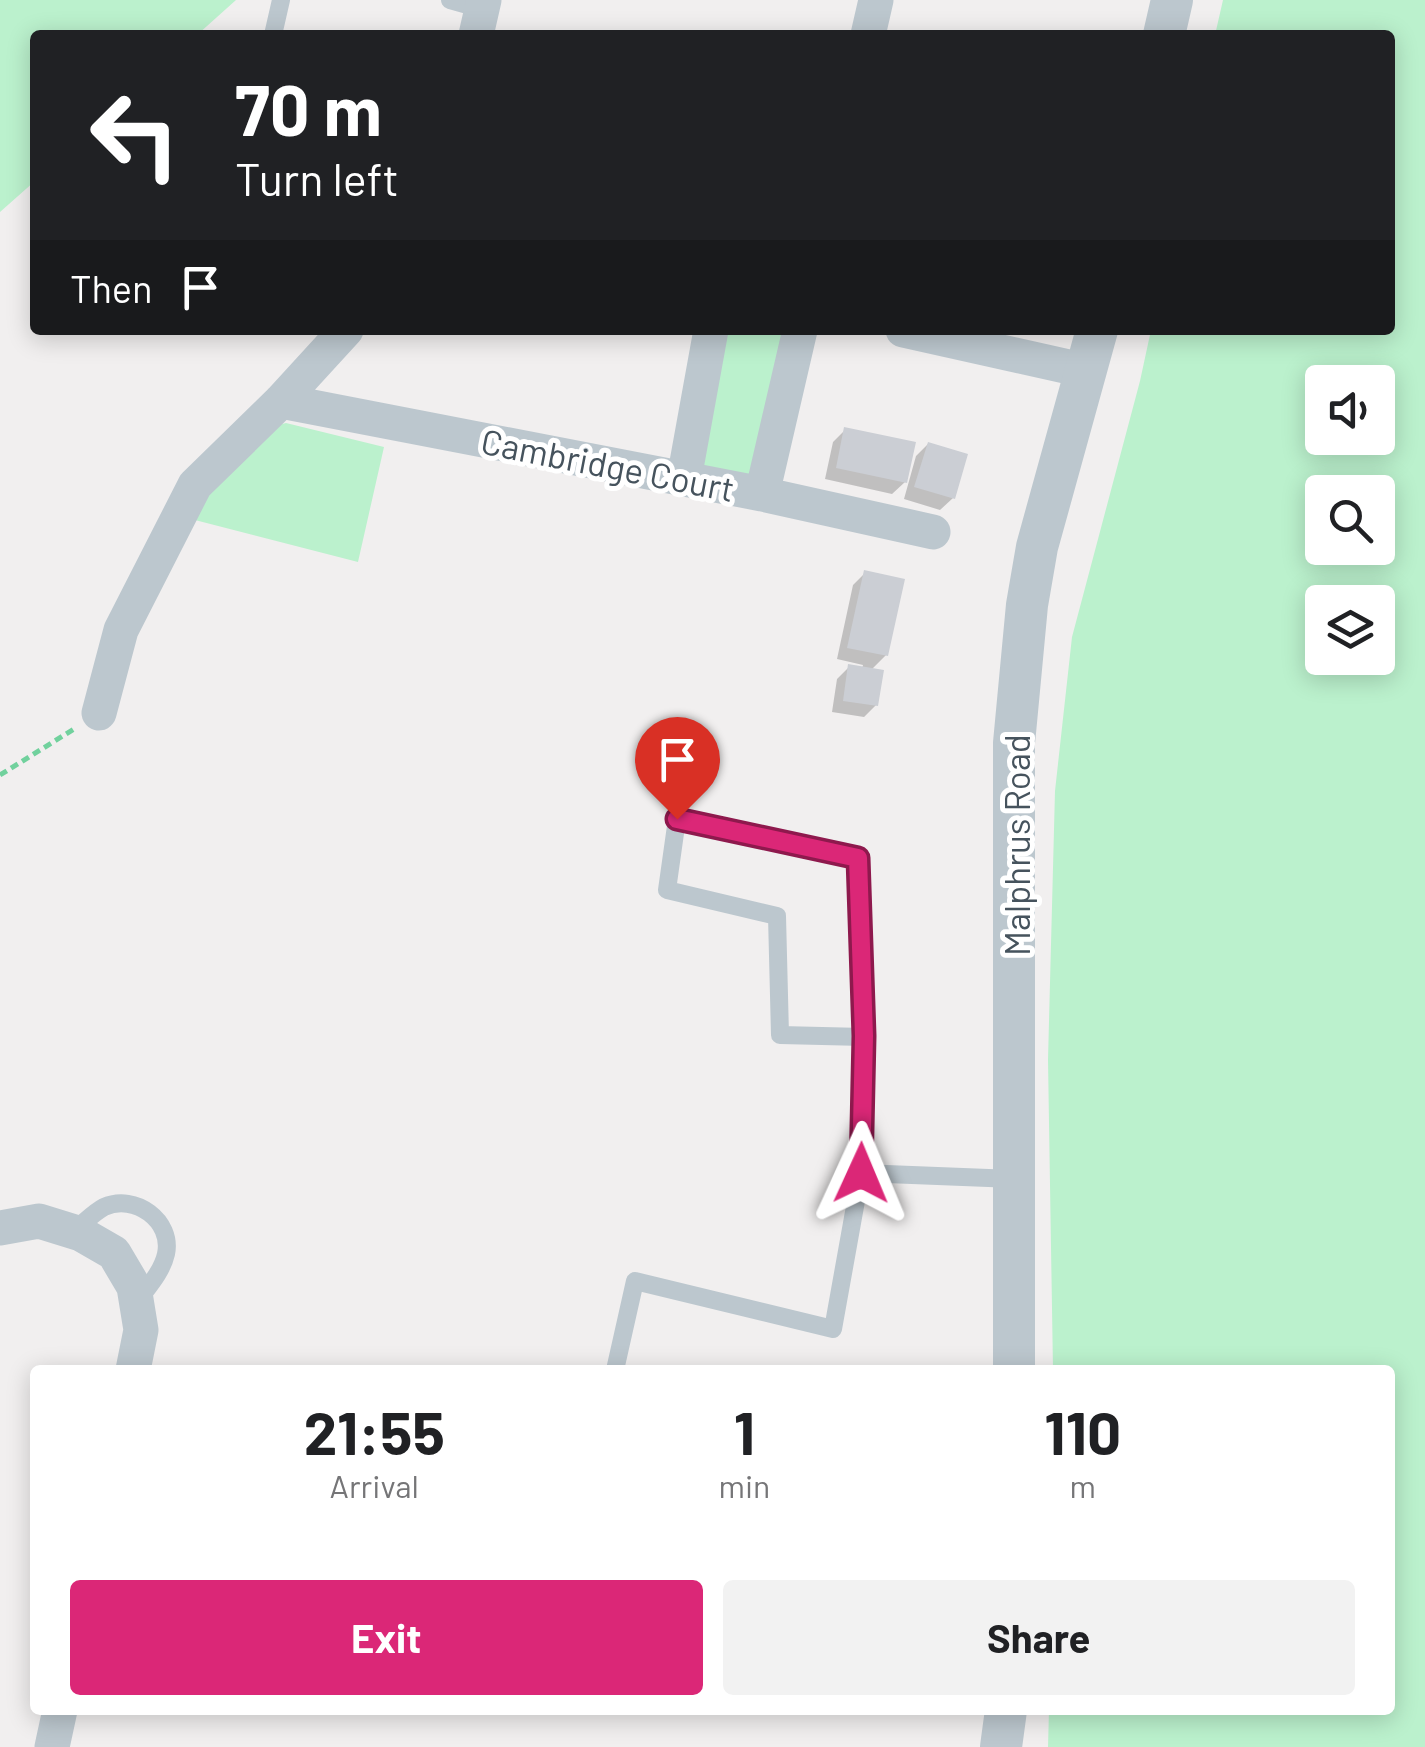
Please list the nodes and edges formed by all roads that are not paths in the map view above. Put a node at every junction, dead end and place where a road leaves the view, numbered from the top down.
1 (281, 0) edge
2 (876, 0) edge
3 (1172, 0) edge
4 (274, 30) edge
5 (869, 30) edge
6 (1165, 30) edge
7 (341, 335) edge
8 (711, 335) edge
9 (799, 335) edge
10 (950, 335) edge
11 (1092, 350) edge
12 (281, 400) junction
13 (684, 479) junction
14 (762, 494) junction
15 (933, 532) dead end
16 (99, 713) road end
17 (864, 1036) junction
18 (861, 1173) junction
19 (1015, 1179) junction
20 (0, 1228) edge
21 (73, 1232) junction
22 (136, 1302) junction
23 (134, 1365) edge
24 (616, 1365) edge
25 (1014, 1365) edge
26 (59, 1715) edge
27 (1005, 1715) edge
28 (52, 1747) edge
29 (1001, 1747) edge

1 - 4 lane
2 - 5 street
3 - 6 street
7 - 12 street
8 - 13 street
9 - 14 street
10 - 11 street
11 - 19 street, Malphrus Road
12 - 13 street, Cambridge Court
12 - 16 street
13 - 14 street, Cambridge Court
14 - 15 street, Cambridge Court
17 - 17 lane
17 - 18 lane
18 - 19 lane
18 - 24 lane
19 - 25 street, Malphrus Road
20 - 21 street
21 - 22 street
21 - 22 lane
22 - 23 street
26 - 28 street
27 - 29 street

